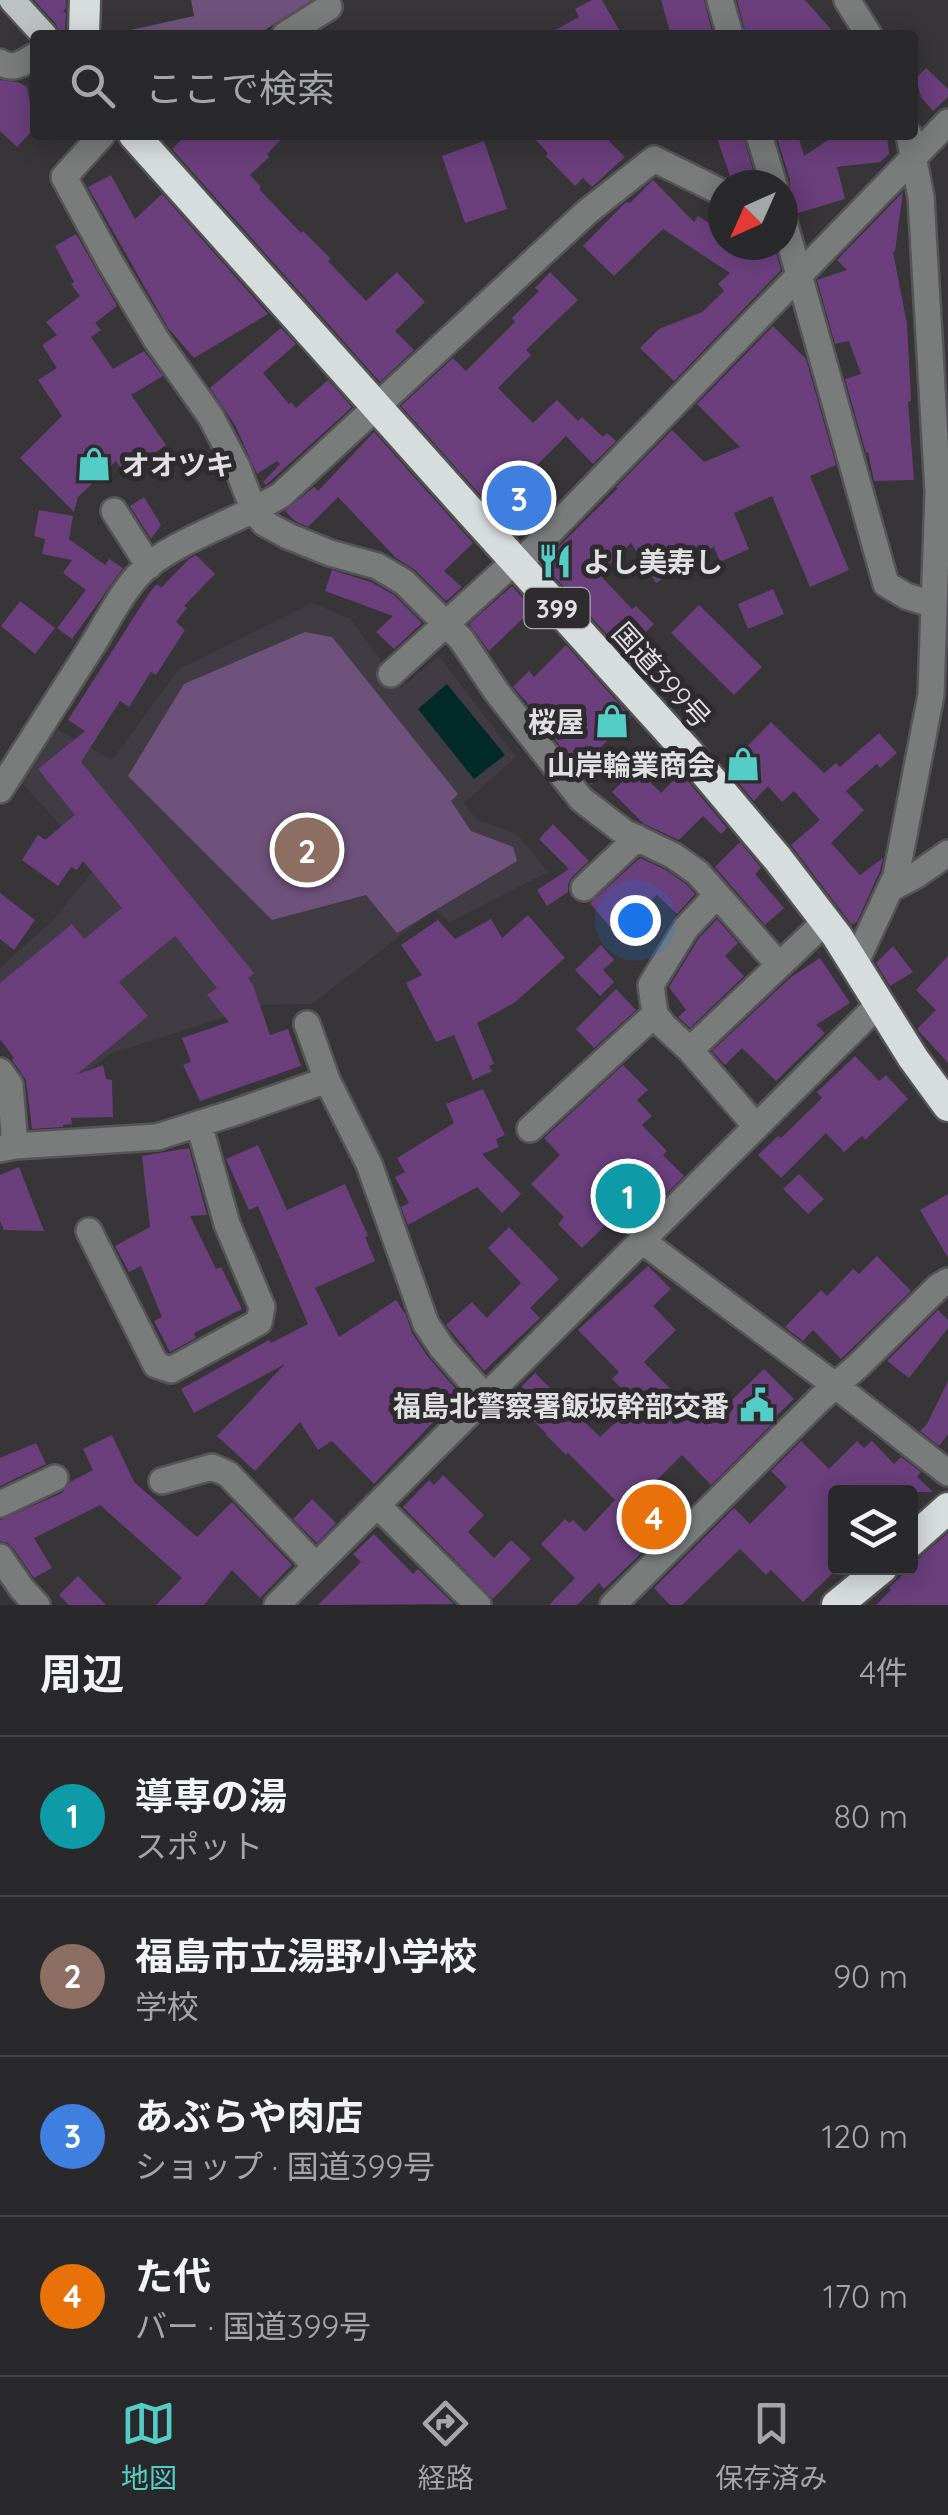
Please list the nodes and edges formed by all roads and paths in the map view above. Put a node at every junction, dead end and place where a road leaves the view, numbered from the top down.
1 (12, 0) edge
2 (85, 0) edge
3 (720, 0) edge
4 (328, 7) dead end
5 (39, 30) edge
6 (84, 30) edge
7 (293, 30) edge
8 (729, 30) edge
9 (30, 59) edge
10 (0, 62) edge
11 (948, 122) edge
12 (97, 140) edge
13 (138, 140) edge
14 (761, 140) edge
15 (911, 146) edge
16 (770, 170) edge
17 (708, 186) edge
18 (795, 260) edge
19 (799, 274) junction
20 (939, 374) edge
21 (378, 408) junction
22 (114, 510) dead end
23 (254, 511) junction
24 (943, 512) edge
25 (517, 563) junction
26 (149, 566) junction
27 (934, 605) junction
28 (448, 625) junction
29 (391, 674) dead end
30 (0, 790) edge
31 (636, 838) junction
32 (948, 853) edge
33 (584, 888) dead end
34 (890, 888) junction
35 (717, 895) junction
36 (826, 920) junction
37 (855, 964) junction
38 (779, 965) junction
39 (879, 1004) junction
40 (655, 1014) junction
41 (307, 1024) dead end
42 (690, 1050) junction
43 (0, 1071) edge
44 (327, 1080) junction
45 (948, 1106) edge
46 (199, 1124) junction
47 (756, 1126) junction
48 (530, 1129) dead end
49 (8, 1147) edge
50 (89, 1231) dead end
51 (641, 1240) junction
52 (948, 1281) edge
53 (836, 1386) junction
54 (484, 1397) junction
55 (948, 1474) edge
56 (55, 1478) dead end
57 (162, 1481) dead end
58 (0, 1504) edge
59 (376, 1505) junction
60 (948, 1508) edge
61 (918, 1535) edge
62 (0, 1557) edge
63 (316, 1566) junction
64 (873, 1575) edge
65 (37, 1605) edge
66 (277, 1605) edge
67 (478, 1605) edge
68 (612, 1605) edge
69 (837, 1605) edge

1 - 5 main road
2 - 6 highway
3 - 8 street
4 - 7 street
9 - 10 street
11 - 15 street
12 - 23 street
13 - 21 highway, 国道399号 / 399
14 - 16 street
15 - 19 street
15 - 20 street
17 - 21 street
18 - 19 street
19 - 25 street
19 - 27 street
20 - 24 street
21 - 23 street
21 - 25 highway, 国道399号 / 399
22 - 26 street
23 - 26 street
23 - 28 street
24 - 27 street
25 - 28 street
25 - 36 highway, 国道399号 / 399
26 - 30 street
27 - 34 street
28 - 29 street
28 - 31 street
31 - 33 street
31 - 35 street
32 - 34 street
34 - 37 street
35 - 38 street
35 - 40 street
36 - 37 highway, 国道399号 / 399
36 - 38 street
37 - 39 highway, 国道399号 / 399
38 - 42 street
39 - 45 highway, 国道399号 / 399
39 - 47 street
40 - 42 street
40 - 48 street
41 - 44 street
42 - 47 street
43 - 49 street
44 - 46 street
44 - 54 street
46 - 49 street
46 - 50 street
47 - 51 street
51 - 53 street
51 - 54 street
52 - 53 street
53 - 55 street
53 - 68 street
54 - 59 street
56 - 58 street
57 - 63 street
59 - 63 street
59 - 67 street
60 - 61 highway
62 - 65 street
63 - 66 street
64 - 69 highway

